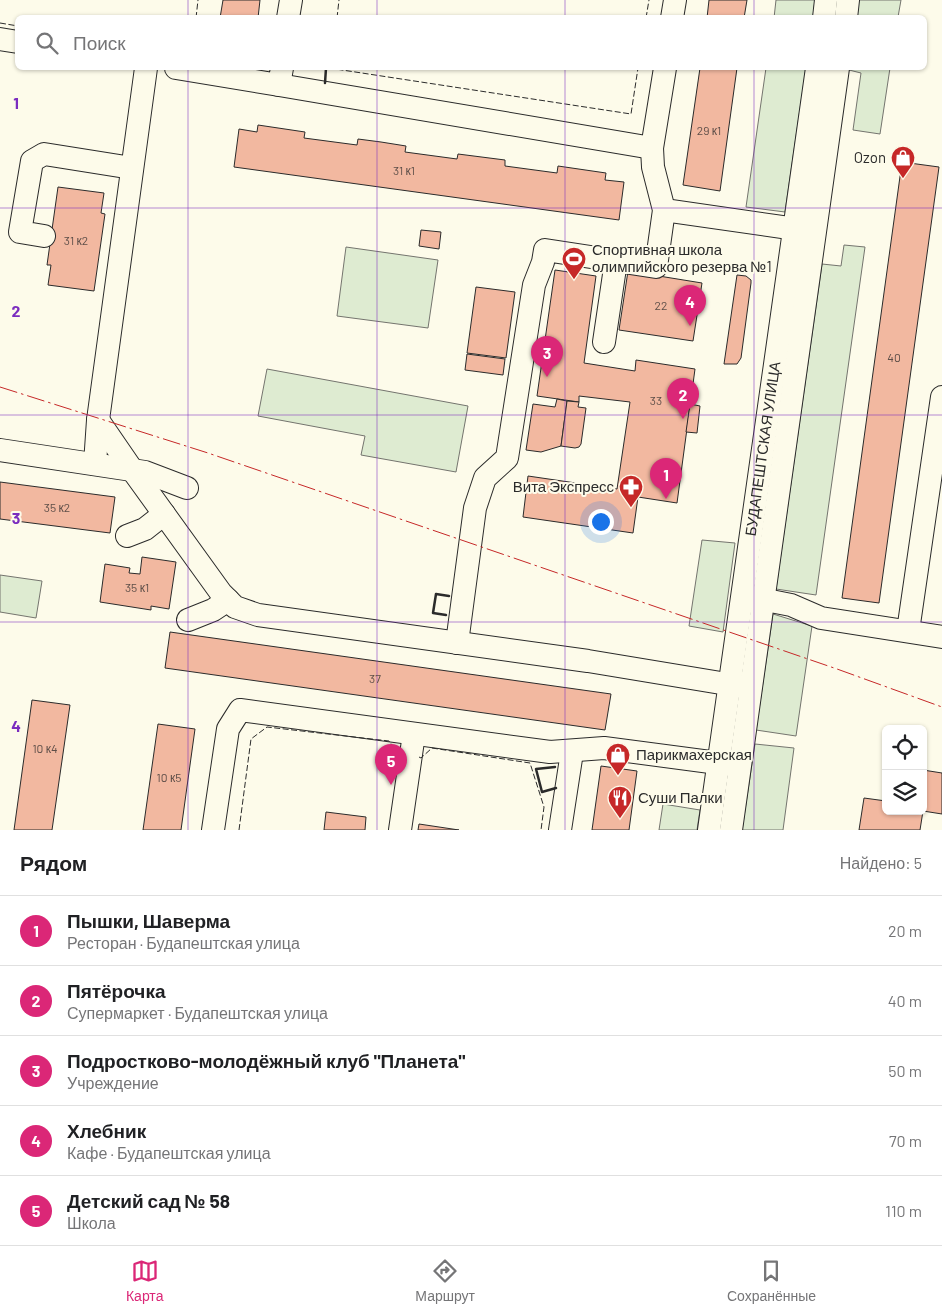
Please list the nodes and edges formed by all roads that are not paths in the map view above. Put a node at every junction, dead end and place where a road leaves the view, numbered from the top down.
1 (291, 0) edge
2 (675, 0) edge
3 (826, 0) edge
4 (848, 0) edge
5 (288, 15) edge
6 (672, 15) edge
7 (824, 15) edge
8 (846, 15) edge
9 (0, 38) edge
10 (15, 41) edge
11 (146, 70) edge
12 (202, 70) edge
13 (665, 70) edge
14 (817, 70) edge
15 (838, 70) edge
16 (281, 76) edge
17 (652, 148) junction
18 (132, 168) junction
19 (664, 210) junction
20 (805, 230) junction
21 (44, 236) dead end
22 (616, 261) junction
23 (604, 342) dead end
24 (942, 397) edge
25 (98, 420) junction
26 (0, 450) edge
27 (95, 464) junction
28 (133, 471) junction
29 (186, 488) dead end
30 (164, 514) junction
31 (127, 536) dead end
32 (753, 597) junction
33 (228, 600) junction
34 (188, 620) dead end
35 (908, 631) junction
36 (942, 637) edge
37 (456, 643) junction
38 (740, 686) junction
39 (414, 734) junction
40 (572, 752) junction
41 (729, 765) junction
42 (213, 830) edge
43 (400, 830) edge
44 (560, 830) edge
45 (709, 830) edge
46 (731, 830) edge

1 - 5 street
2 - 6 street
3 - 7 street
4 - 8 street
9 - 10 street
11 - 18 street
12 - 16 street
13 - 17 street
14 - 20 street, БУДАПЕШТСКАЯ УЛИЦА
15 - 20 street, БУДАПЕШТСКАЯ УЛИЦА
16 - 17 street
17 - 19 street
18 - 21 street
18 - 25 street
19 - 20 street
19 - 22 street
20 - 32 street, БУДАПЕШТСКАЯ УЛИЦА
22 - 23 street
22 - 37 street
24 - 35 street
25 - 27 street
25 - 28 street
26 - 27 street
27 - 28 street
28 - 29 street
28 - 30 street
30 - 31 street
30 - 33 street
32 - 35 street
32 - 38 street, БУДАПЕШТСКАЯ УЛИЦА
33 - 34 street
33 - 37 street
35 - 36 street
37 - 38 street
38 - 41 street, БУДАПЕШТСКАЯ УЛИЦА
39 - 40 street
39 - 42 street
39 - 43 street
40 - 41 street
40 - 44 street
41 - 45 street, БУДАПЕШТСКАЯ УЛИЦА
41 - 46 street, БУДАПЕШТСКАЯ УЛИЦА

